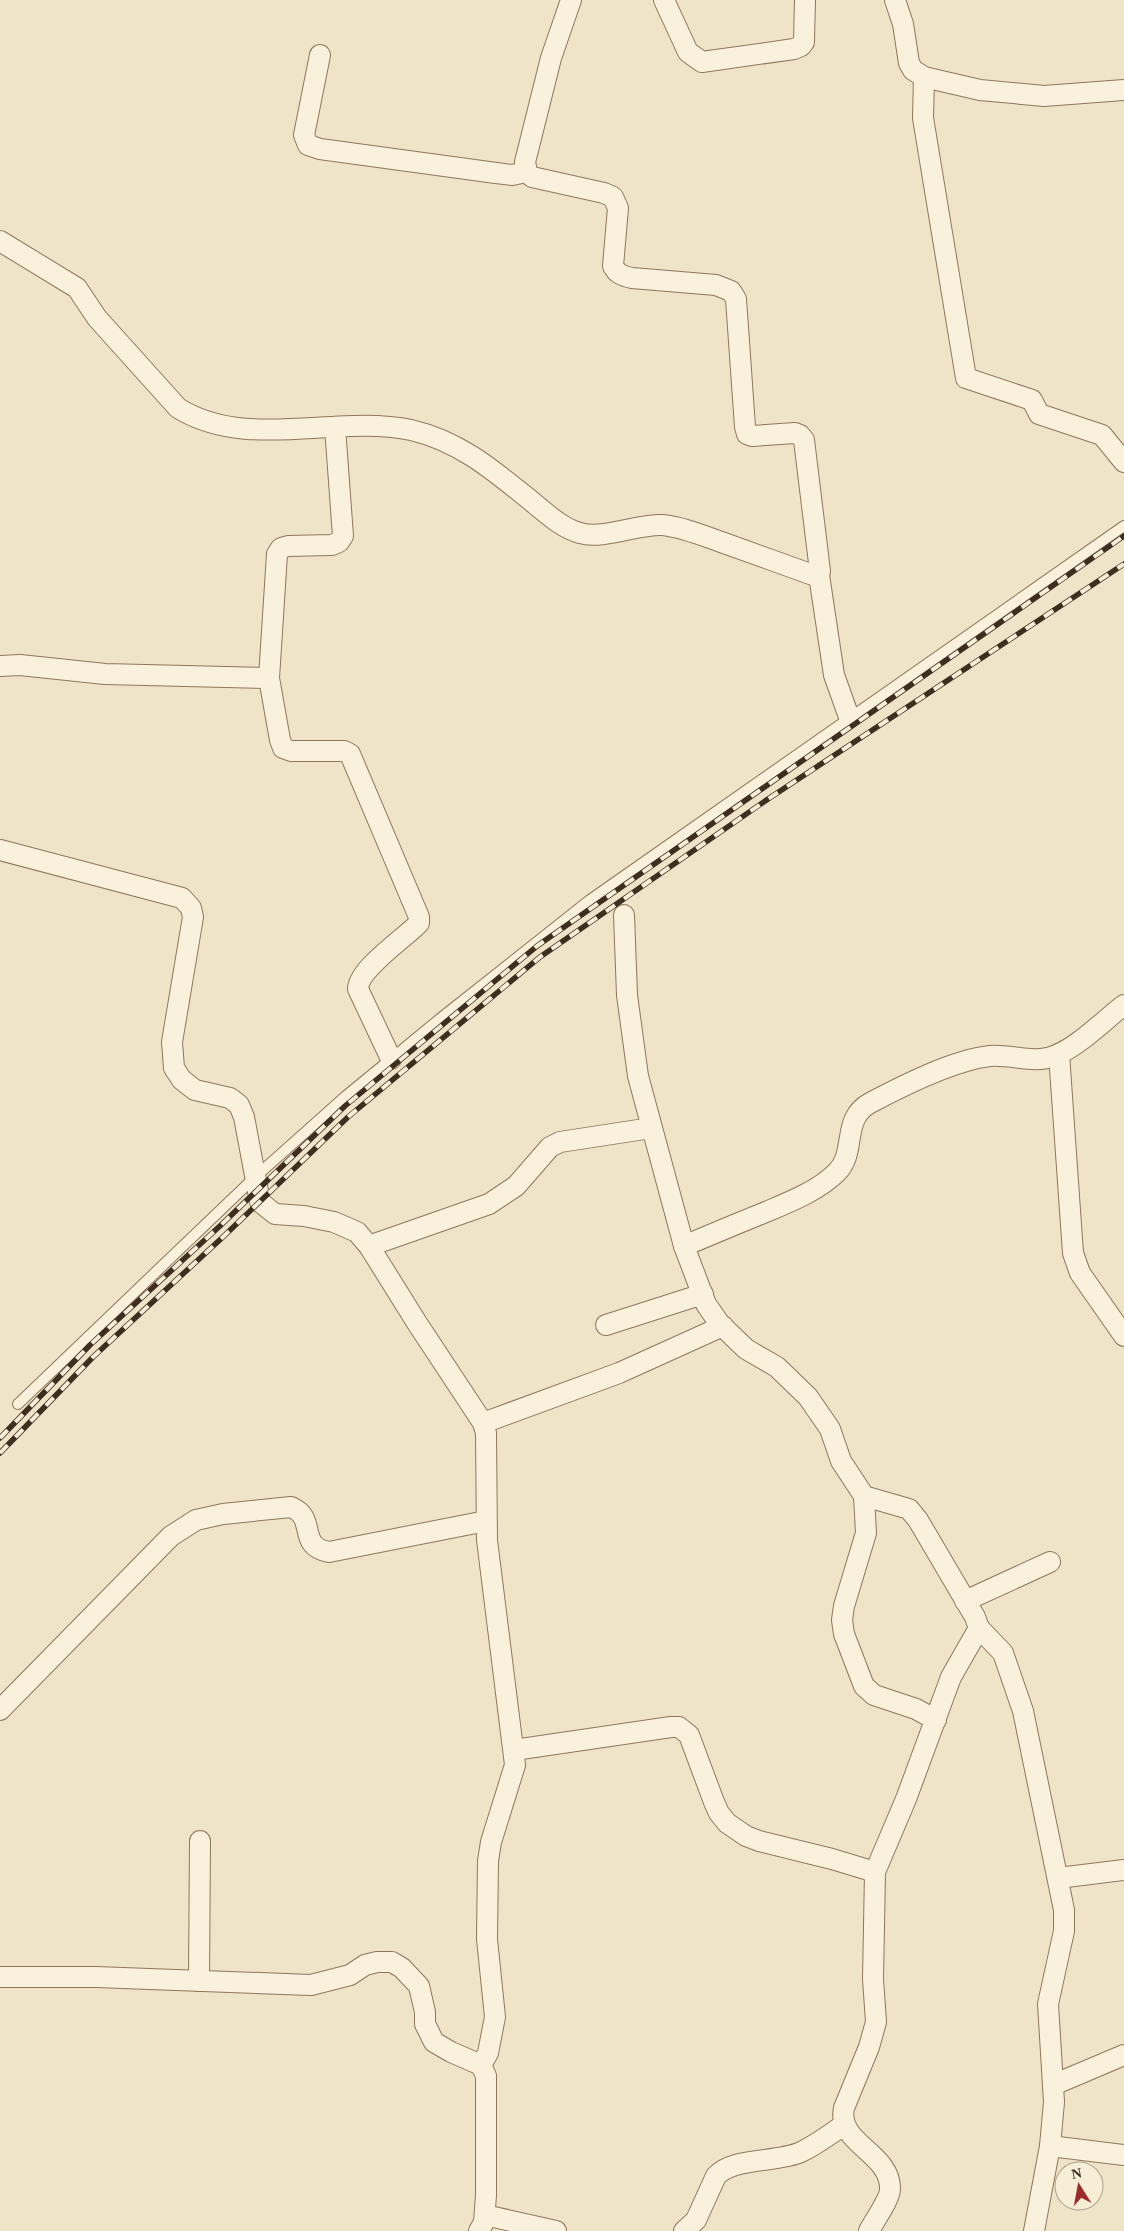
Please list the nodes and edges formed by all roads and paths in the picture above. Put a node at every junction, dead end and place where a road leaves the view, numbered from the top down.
1 (571, 0) edge
2 (664, 0) edge
3 (805, 0) edge
4 (895, 0) edge
5 (320, 55) dead end
6 (924, 78) junction
7 (1124, 90) edge
8 (527, 172) junction
9 (0, 241) edge
10 (335, 427) junction
11 (1124, 462) edge
12 (1124, 526) edge
13 (819, 575) junction
14 (0, 666) edge
15 (269, 678) junction
16 (849, 718) junction
17 (0, 850) edge
18 (624, 915) dead end
19 (1124, 1005) edge
20 (1059, 1054) junction
21 (391, 1059) junction
22 (651, 1128) junction
23 (254, 1178) junction
24 (370, 1246) junction
25 (684, 1246) junction
26 (703, 1294) junction
27 (606, 1326) dead end
28 (723, 1326) junction
29 (1124, 1336) edge
30 (18, 1404) dead end
31 (483, 1422) junction
32 (864, 1496) junction
33 (486, 1521) junction
34 (1050, 1562) dead end
35 (966, 1601) junction
36 (979, 1628) junction
37 (0, 1710) edge
38 (936, 1720) junction
39 (514, 1750) junction
40 (200, 1841) dead end
41 (1124, 1870) edge
42 (875, 1872) junction
43 (1058, 1878) junction
44 (0, 1978) edge
45 (199, 1981) junction
46 (1124, 2055) edge
47 (480, 2065) junction
48 (1053, 2086) junction
49 (844, 2125) junction
50 (1050, 2146) junction
51 (1124, 2154) edge
52 (482, 2223) edge
53 (556, 2231) edge
54 (684, 2231) edge
55 (869, 2231) edge
56 (1034, 2231) edge

1 - 8 street
2 - 3 street
4 - 6 street
5 - 8 street
6 - 7 street
6 - 11 street
8 - 13 street
9 - 10 street
10 - 13 street
10 - 15 street
12 - 16 lane
13 - 16 street
14 - 15 street
15 - 21 street
16 - 21 lane
17 - 23 street
18 - 22 street
19 - 20 street
20 - 25 street
20 - 29 street
21 - 23 lane
22 - 24 street
22 - 25 street
23 - 24 street
23 - 30 lane
24 - 31 street
25 - 26 street
26 - 27 street
26 - 28 street
28 - 31 street
28 - 32 street
31 - 33 street
32 - 35 street
32 - 38 street
33 - 37 street
33 - 39 street
34 - 35 street
35 - 36 street
36 - 38 street
36 - 43 street
38 - 42 street
39 - 42 street
39 - 47 street
40 - 45 street
41 - 43 street
42 - 49 street
43 - 48 street
44 - 45 street
45 - 47 street
46 - 48 street
47 - 52 street
48 - 50 street
49 - 54 street
49 - 55 street
50 - 51 street
50 - 56 street
52 - 53 street

